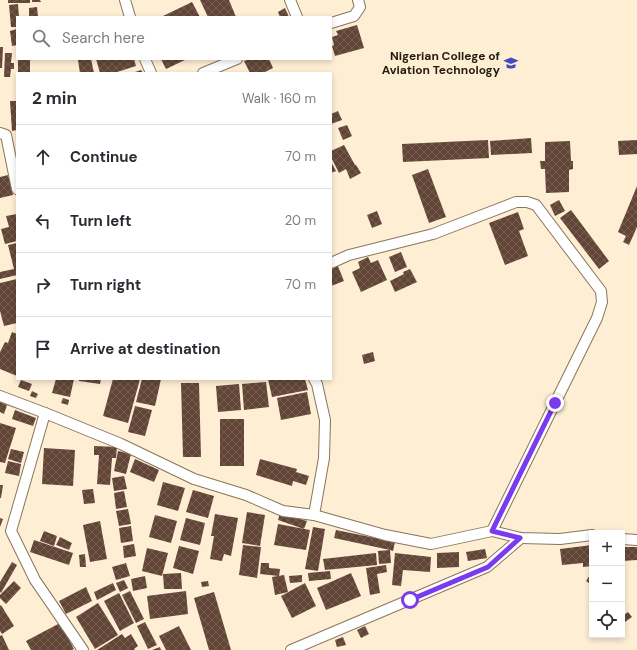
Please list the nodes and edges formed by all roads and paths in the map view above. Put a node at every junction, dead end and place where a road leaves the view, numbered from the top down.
1 (125, 0) edge
2 (290, 0) edge
3 (358, 0) edge
4 (130, 16) edge
5 (297, 16) edge
6 (332, 23) edge
7 (145, 60) edge
8 (235, 60) edge
9 (151, 72) edge
10 (205, 72) edge
11 (0, 133) edge
12 (16, 184) edge
13 (332, 263) edge
14 (315, 380) edge
15 (0, 396) edge
16 (46, 413) junction
17 (314, 515) junction
18 (492, 531) junction
19 (589, 535) edge
20 (520, 538) junction
21 (625, 539) edge
22 (637, 540) edge
23 (83, 650) edge
24 (291, 650) edge

1 - 4 street
2 - 5 street
3 - 6 street
7 - 9 street
8 - 10 street
11 - 12 street
13 - 18 street
14 - 17 street
15 - 16 street
16 - 17 street
16 - 23 street
17 - 18 street
18 - 20 street
19 - 20 street
20 - 24 street
21 - 22 street

